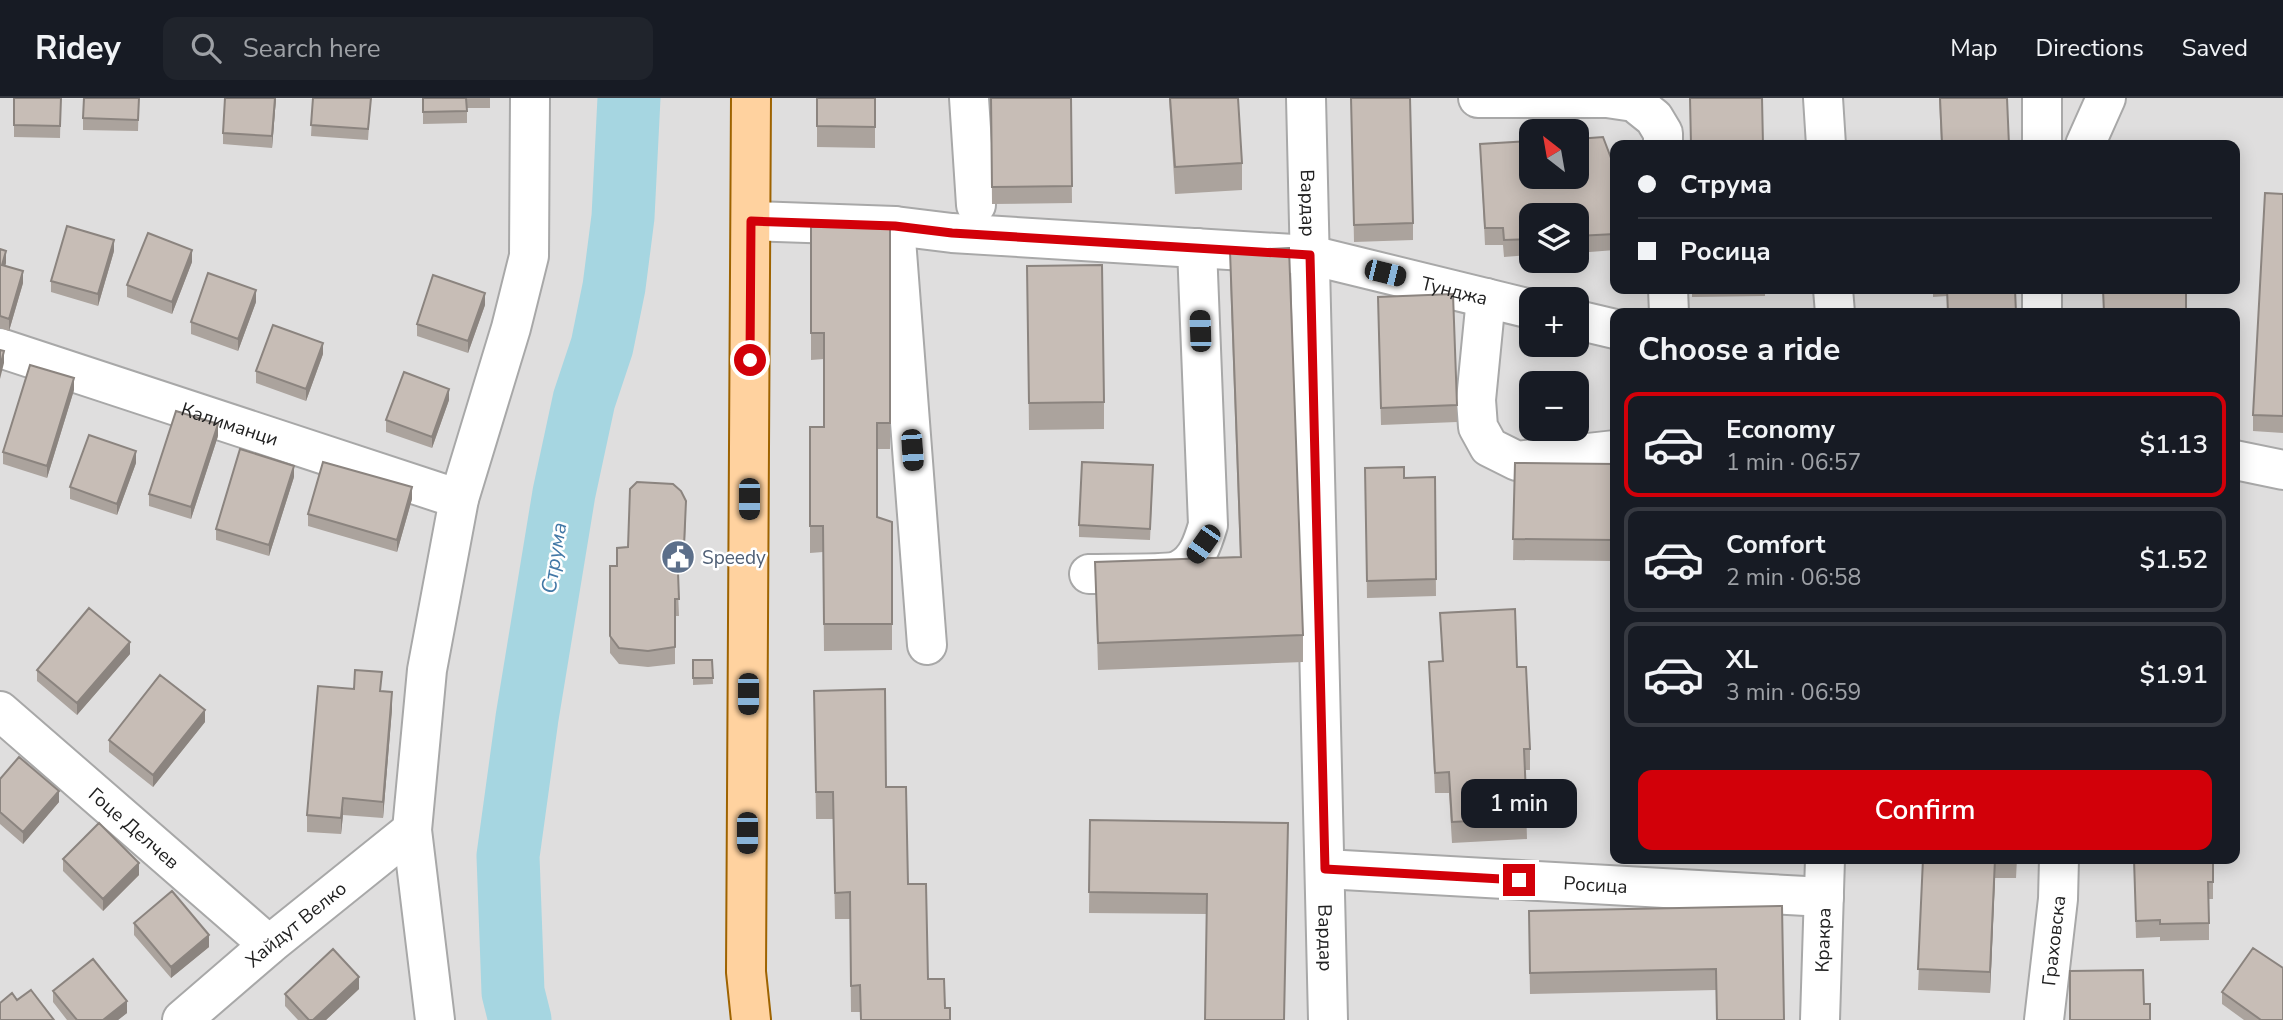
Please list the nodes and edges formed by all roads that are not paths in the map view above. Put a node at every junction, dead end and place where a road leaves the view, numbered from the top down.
1 (530, 98) edge
2 (751, 98) edge
3 (970, 98) edge
4 (1306, 98) edge
5 (1478, 98) edge
6 (1823, 98) edge
7 (2042, 98) edge
8 (2106, 98) edge
9 (1663, 140) edge
10 (1826, 140) edge
11 (2042, 140) edge
12 (2087, 140) edge
13 (976, 205) dead end
14 (751, 221) junction
15 (895, 226) junction
16 (1197, 248) junction
17 (1310, 255) junction
18 (1486, 298) junction
19 (1519, 306) edge
20 (1589, 323) edge
21 (1610, 329) edge
22 (0, 348) edge
23 (1610, 451) edge
24 (2240, 461) edge
25 (2283, 470) edge
26 (459, 499) junction
27 (1089, 574) dead end
28 (927, 645) dead end
29 (0, 711) edge
30 (412, 830) junction
31 (1825, 864) edge
32 (2059, 864) edge
33 (1325, 869) junction
34 (1824, 897) junction
35 (269, 945) junction
36 (182, 1020) edge
37 (435, 1020) edge
38 (751, 1020) edge
39 (1328, 1020) edge
40 (1821, 1020) edge
41 (2044, 1020) edge

1 - 26 street
2 - 14 main road
3 - 13 street
4 - 17 street, Вардар
5 - 9 street
6 - 10 street
7 - 11 street
8 - 12 street
14 - 15 street, Тунджа
14 - 38 main road
15 - 16 street, Тунджа
15 - 28 street
16 - 17 street, Тунджа
16 - 27 street
17 - 18 street, Тунджа
17 - 33 street, Вардар
18 - 19 street, Тунджа
18 - 23 street
20 - 21 street
22 - 26 street, Калиманци
24 - 25 street
26 - 30 street
29 - 35 street, Гоце Делчев
30 - 35 street, Хайдут Велко
30 - 37 street
31 - 34 street, Кракра
32 - 41 street, Граховска
33 - 34 street, Росица
33 - 39 street, Вардар
34 - 40 street, Кракра
35 - 36 street, Хайдут Велко

